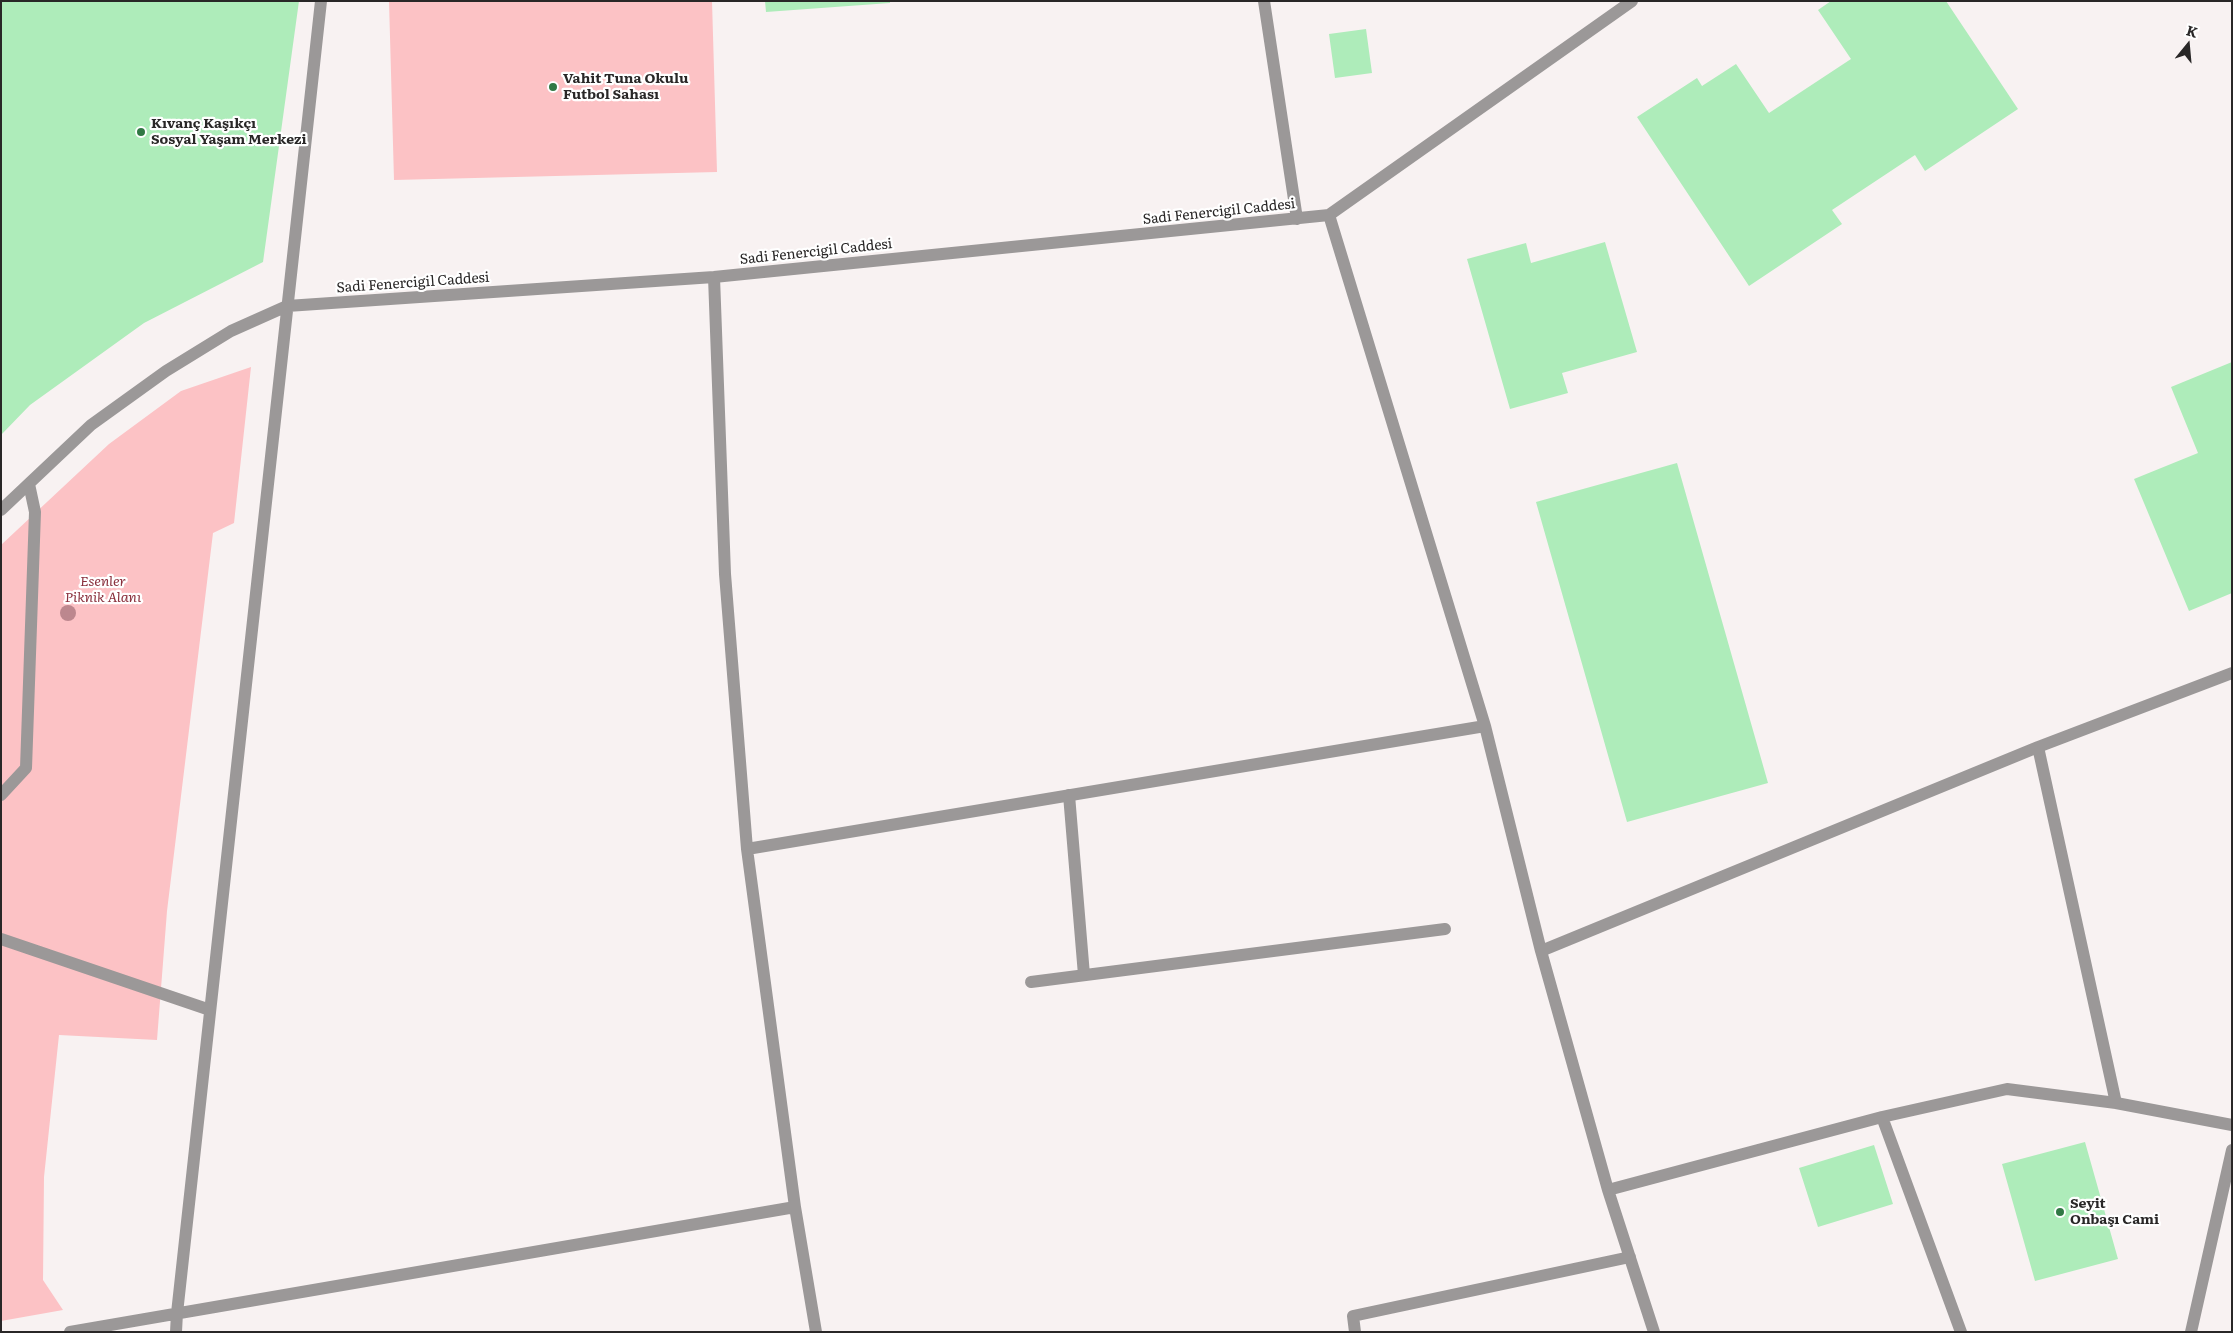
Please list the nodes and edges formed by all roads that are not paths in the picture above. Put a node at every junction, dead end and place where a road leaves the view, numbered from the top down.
1 (320, 1) edge
2 (1264, 1) edge
3 (1632, 1) edge
4 (1329, 215) junction
5 (1297, 219) junction
6 (714, 277) junction
7 (287, 306) junction
8 (30, 484) junction
9 (1, 510) edge
10 (2232, 673) edge
11 (1485, 726) junction
12 (2038, 747) junction
13 (1, 795) edge
14 (1069, 795) junction
15 (747, 849) junction
16 (1445, 929) dead end
17 (1, 939) edge
18 (1541, 951) junction
19 (1084, 975) junction
20 (1031, 982) dead end
21 (210, 1010) junction
22 (2116, 1103) junction
23 (1882, 1117) junction
24 (2232, 1125) edge
25 (2232, 1150) edge
26 (1608, 1190) junction
27 (795, 1208) junction
28 (1630, 1257) junction
29 (177, 1312) junction
30 (70, 1332) edge
31 (176, 1332) edge
32 (816, 1332) edge
33 (1355, 1332) edge
34 (1654, 1332) edge
35 (1961, 1332) edge
36 (2191, 1332) edge

1 - 7 street
2 - 5 street
3 - 4 street, Sadi Fenercigil Caddesi
4 - 5 street, Sadi Fenercigil Caddesi
4 - 11 street
5 - 6 street, Sadi Fenercigil Caddesi
6 - 7 street, Sadi Fenercigil Caddesi
6 - 15 street
7 - 8 street, Sadi Fenercigil Caddesi
7 - 21 street
8 - 9 street, Sadi Fenercigil Caddesi
8 - 13 street
10 - 12 street
11 - 14 street
11 - 18 street
12 - 18 street
12 - 22 street
14 - 15 street
14 - 19 street
15 - 27 street
16 - 19 street
17 - 21 street
18 - 26 street
19 - 20 street
21 - 29 street
22 - 23 street
22 - 24 street
23 - 26 street
23 - 35 street
25 - 36 street
26 - 28 street
27 - 29 street
27 - 32 street
28 - 33 street
28 - 34 street
29 - 30 street
29 - 31 street

